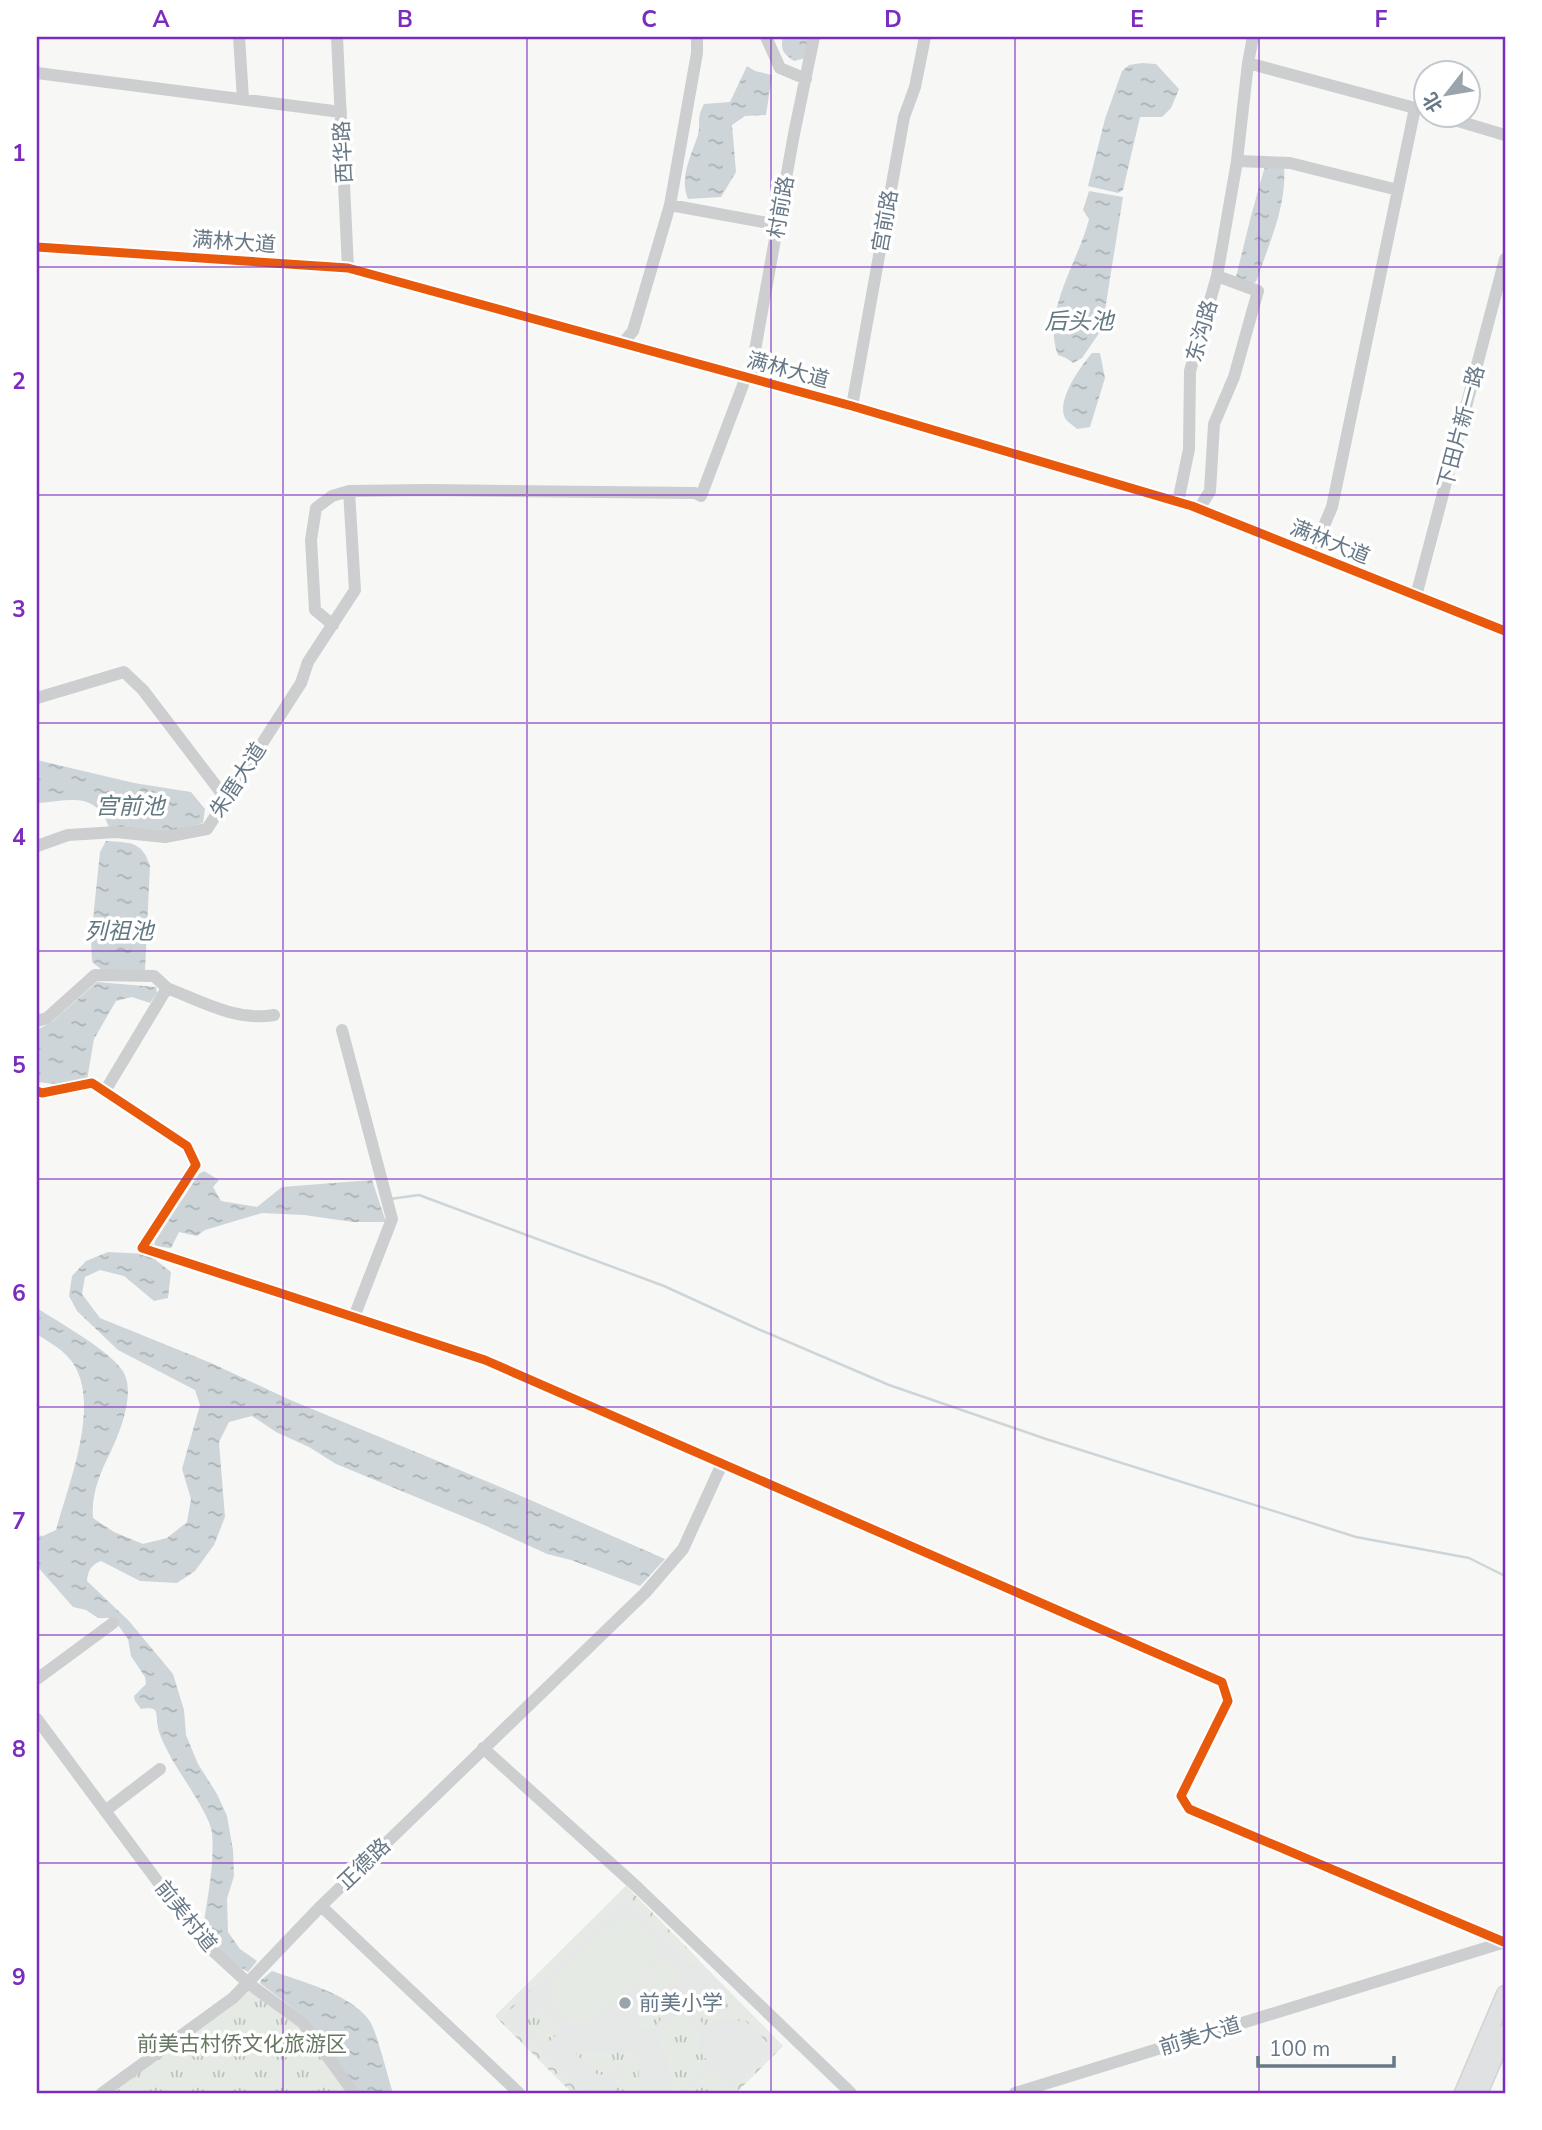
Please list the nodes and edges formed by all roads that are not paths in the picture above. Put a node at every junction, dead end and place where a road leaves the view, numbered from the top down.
1 (239, 37) edge
2 (337, 37) edge
3 (697, 37) edge
4 (766, 37) edge
5 (814, 37) edge
6 (925, 37) edge
7 (1253, 37) edge
8 (1248, 63) junction
9 (37, 73) edge
10 (806, 79) junction
11 (243, 99) junction
12 (1412, 108) edge
13 (341, 112) junction
14 (1482, 128) edge
15 (1415, 130) edge
16 (1505, 135) edge
17 (1237, 161) junction
18 (1398, 190) junction
19 (670, 205) junction
20 (779, 225) junction
21 (37, 247) edge
22 (1505, 259) edge
23 (348, 268) junction
24 (1217, 276) junction
25 (623, 343) junction
26 (748, 378) junction
27 (852, 406) junction
28 (349, 491) junction
29 (1178, 502) junction
30 (1199, 509) junction
31 (1312, 554) junction
32 (1416, 596) junction
33 (335, 623) junction
34 (1505, 631) edge
35 (37, 698) edge
36 (226, 799) junction
37 (37, 846) edge
38 (167, 988) junction
39 (274, 1015) dead end
40 (37, 1021) edge
41 (342, 1030) dead end
42 (37, 1091) edge
43 (105, 1091) junction
44 (354, 1317) junction
45 (722, 1464) junction
46 (113, 1623) dead end
47 (37, 1679) edge
48 (37, 1719) edge
49 (483, 1748) junction
50 (160, 1769) dead end
51 (105, 1811) junction
52 (321, 1906) junction
53 (1505, 1942) edge
54 (248, 1983) junction
55 (1505, 1994) edge
56 (1505, 2033) edge
57 (102, 2093) edge
58 (354, 2093) edge
59 (519, 2093) edge
60 (851, 2093) edge
61 (1015, 2093) edge
62 (1463, 2093) edge
63 (1479, 2093) edge

1 - 11 street
2 - 13 street, 西华路
3 - 19 street
4 - 10 street
5 - 10 street, 村前路
6 - 27 street, 宫前路
7 - 8 street, 东沟路
8 - 12 street
8 - 17 street, 东沟路
9 - 11 street
10 - 20 street, 村前路
11 - 13 street
13 - 23 street, 西华路
14 - 16 street
15 - 18 street
17 - 18 street
17 - 24 street, 东沟路
18 - 31 street
19 - 20 street
19 - 25 street
20 - 26 street, 村前路
21 - 23 street, 满林大道
22 - 32 street, 下田片新一路
23 - 25 street, 满林大道
24 - 29 street, 东沟路
24 - 30 street
25 - 26 street, 满林大道
26 - 27 street, 满林大道
26 - 28 street, 村前路
27 - 29 street, 满林大道
28 - 33 street, 朱厝大道
28 - 33 street
29 - 30 street, 满林大道
30 - 31 street, 满林大道
31 - 32 street, 满林大道
32 - 34 street, 满林大道
33 - 36 street, 朱厝大道
35 - 36 street
36 - 37 street, 朱厝大道
38 - 39 street
38 - 40 street
38 - 43 street
41 - 44 street
42 - 43 street
43 - 44 street
44 - 45 street
45 - 49 street, 正德路
45 - 53 street
46 - 47 street
48 - 51 street, 前美村道
49 - 52 street, 正德路
49 - 60 street
50 - 51 street
51 - 54 street, 前美村道
52 - 54 street, 正德路
52 - 59 street
53 - 61 street, 前美大道
54 - 57 street, 正德路
54 - 58 street, 前美村道
55 - 62 main road
56 - 63 main road

